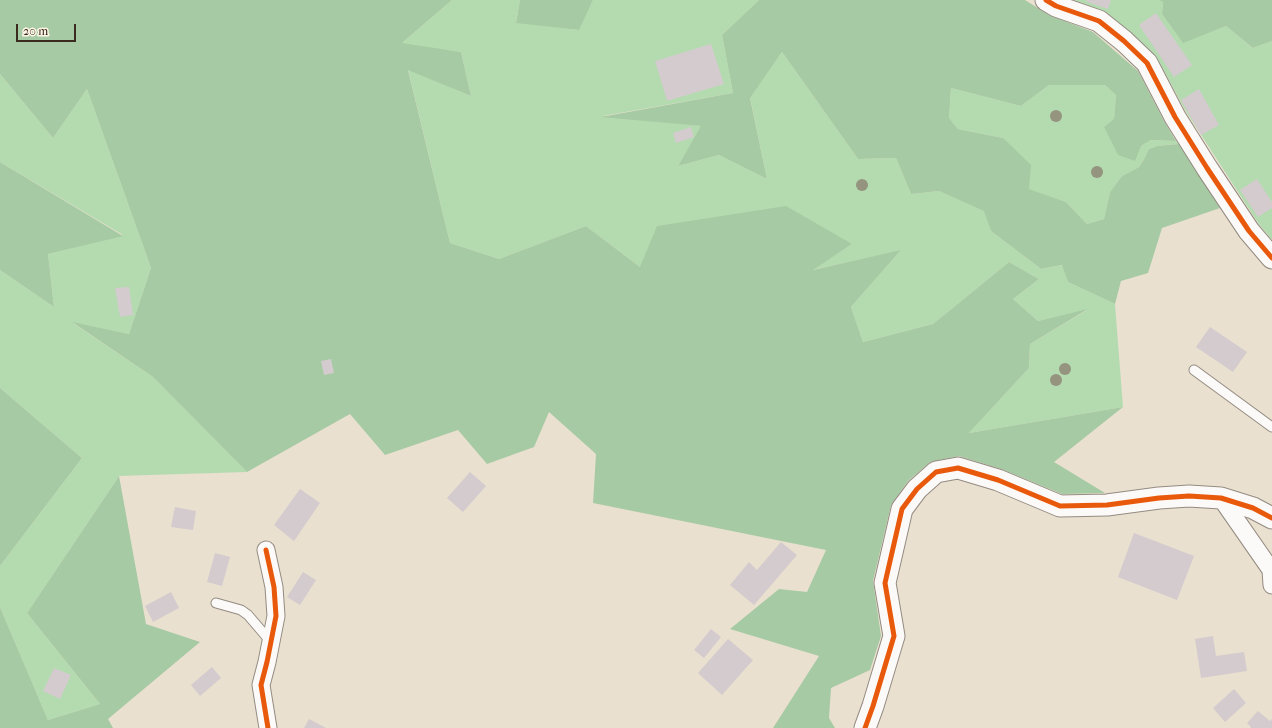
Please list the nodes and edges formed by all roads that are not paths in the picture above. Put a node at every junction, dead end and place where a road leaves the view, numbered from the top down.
1 (1046, 0) edge
2 (1272, 258) edge
3 (1194, 370) dead end
4 (1272, 427) edge
5 (1221, 498) junction
6 (1272, 518) edge
7 (266, 550) dead end
8 (1272, 585) edge
9 (216, 604) dead end
10 (271, 642) junction
11 (268, 728) edge
12 (864, 728) edge

1 - 2 street
3 - 4 lane
5 - 6 street
5 - 8 street
5 - 12 street
7 - 10 street
9 - 10 lane
10 - 11 street

